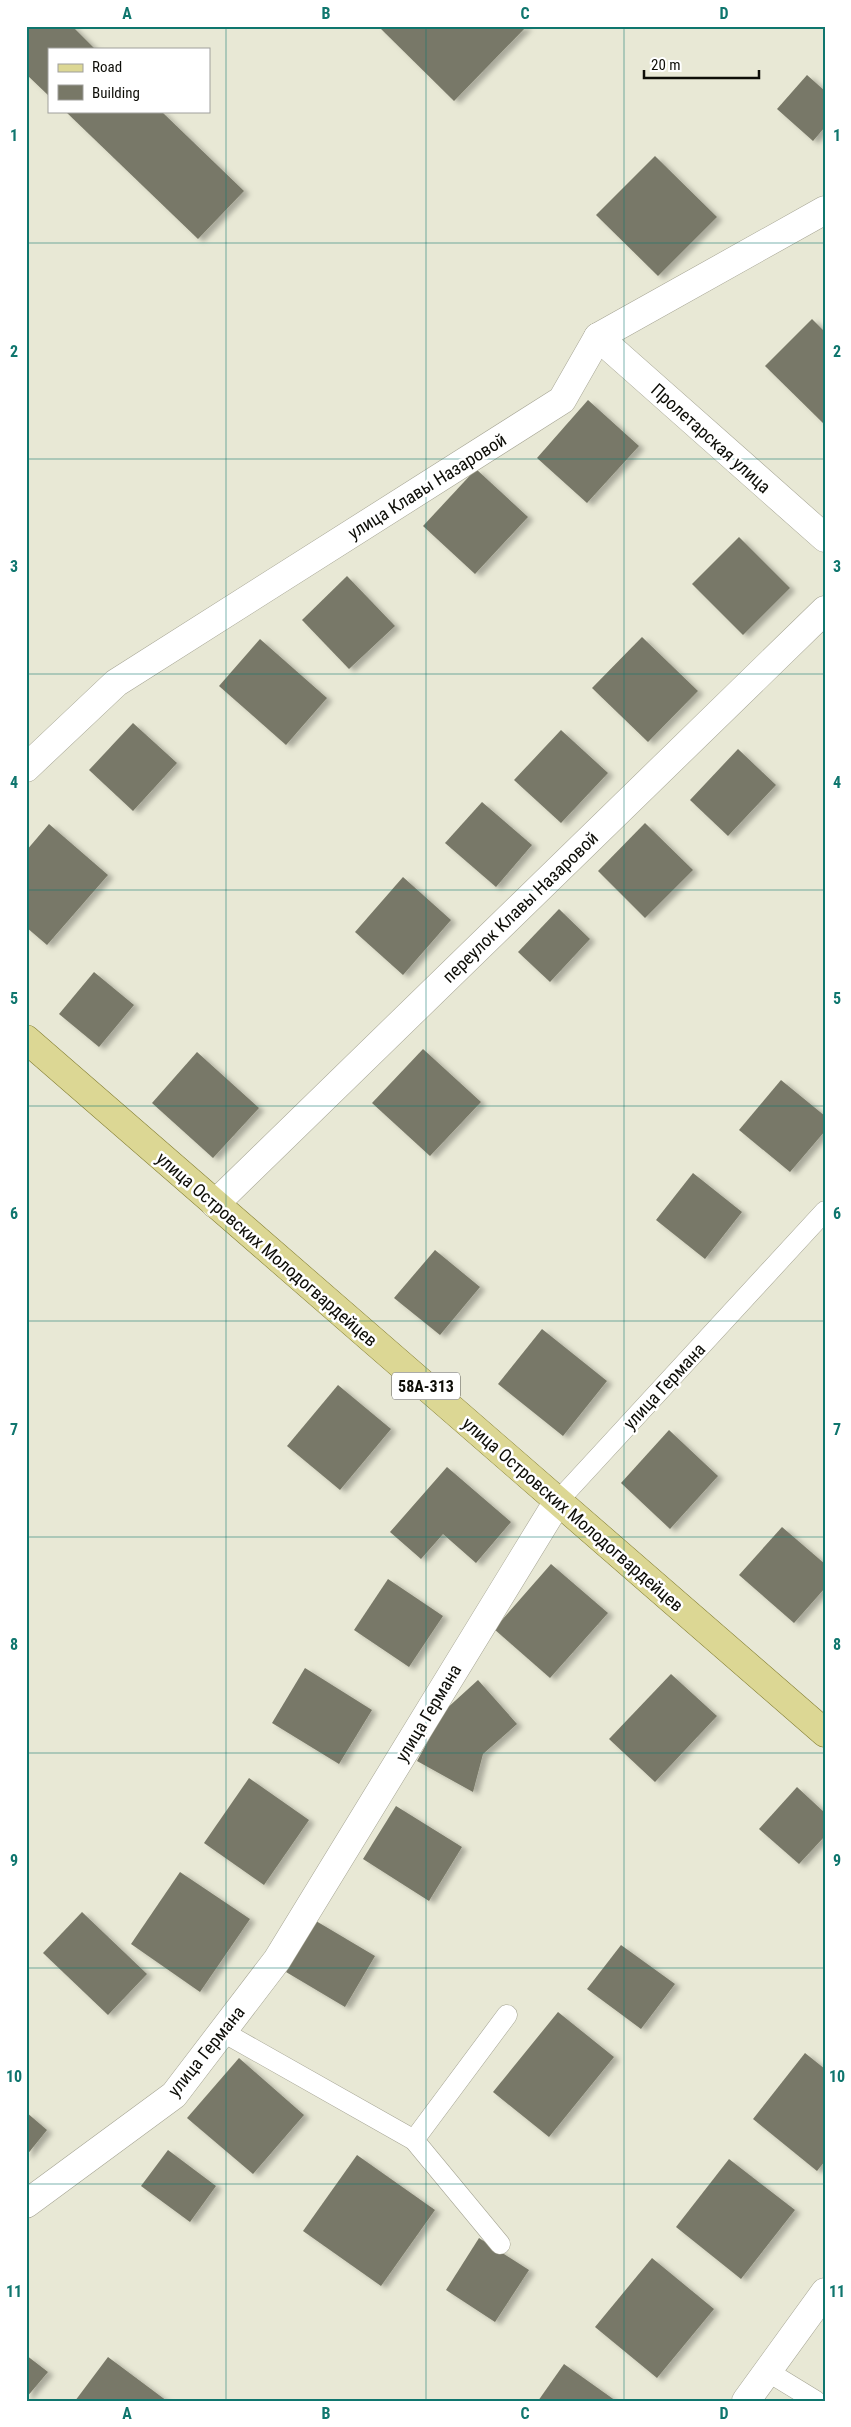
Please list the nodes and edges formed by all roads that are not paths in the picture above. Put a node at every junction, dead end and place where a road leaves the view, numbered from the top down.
1 (825, 210) edge
2 (598, 337) junction
3 (825, 538) edge
4 (825, 610) edge
5 (26, 768) edge
6 (26, 1040) edge
7 (215, 1204) junction
8 (825, 1211) edge
9 (558, 1501) junction
10 (825, 1733) edge
11 (507, 2015) dead end
12 (223, 2032) junction
13 (414, 2140) junction
14 (26, 2204) edge
15 (500, 2244) dead end
16 (825, 2292) edge
17 (767, 2371) junction
18 (746, 2401) edge
19 (816, 2401) edge

1 - 2 street
2 - 3 street, Пролетарская улица
2 - 5 street, улица Клавы Назаровой
4 - 7 street, переулок Клавы Назаровой
6 - 7 main road, улица Островских Молодогвардейцев / 58А-313
7 - 9 main road, улица Островских Молодогвардейцев / 58А-313
8 - 9 lane, улица Германа
9 - 10 main road, улица Островских Молодогвардейцев / 58А-313
9 - 12 street, улица Германа
11 - 13 lane
12 - 13 lane
12 - 14 street, улица Германа
13 - 15 lane
16 - 17 street
17 - 18 street
17 - 19 lane

